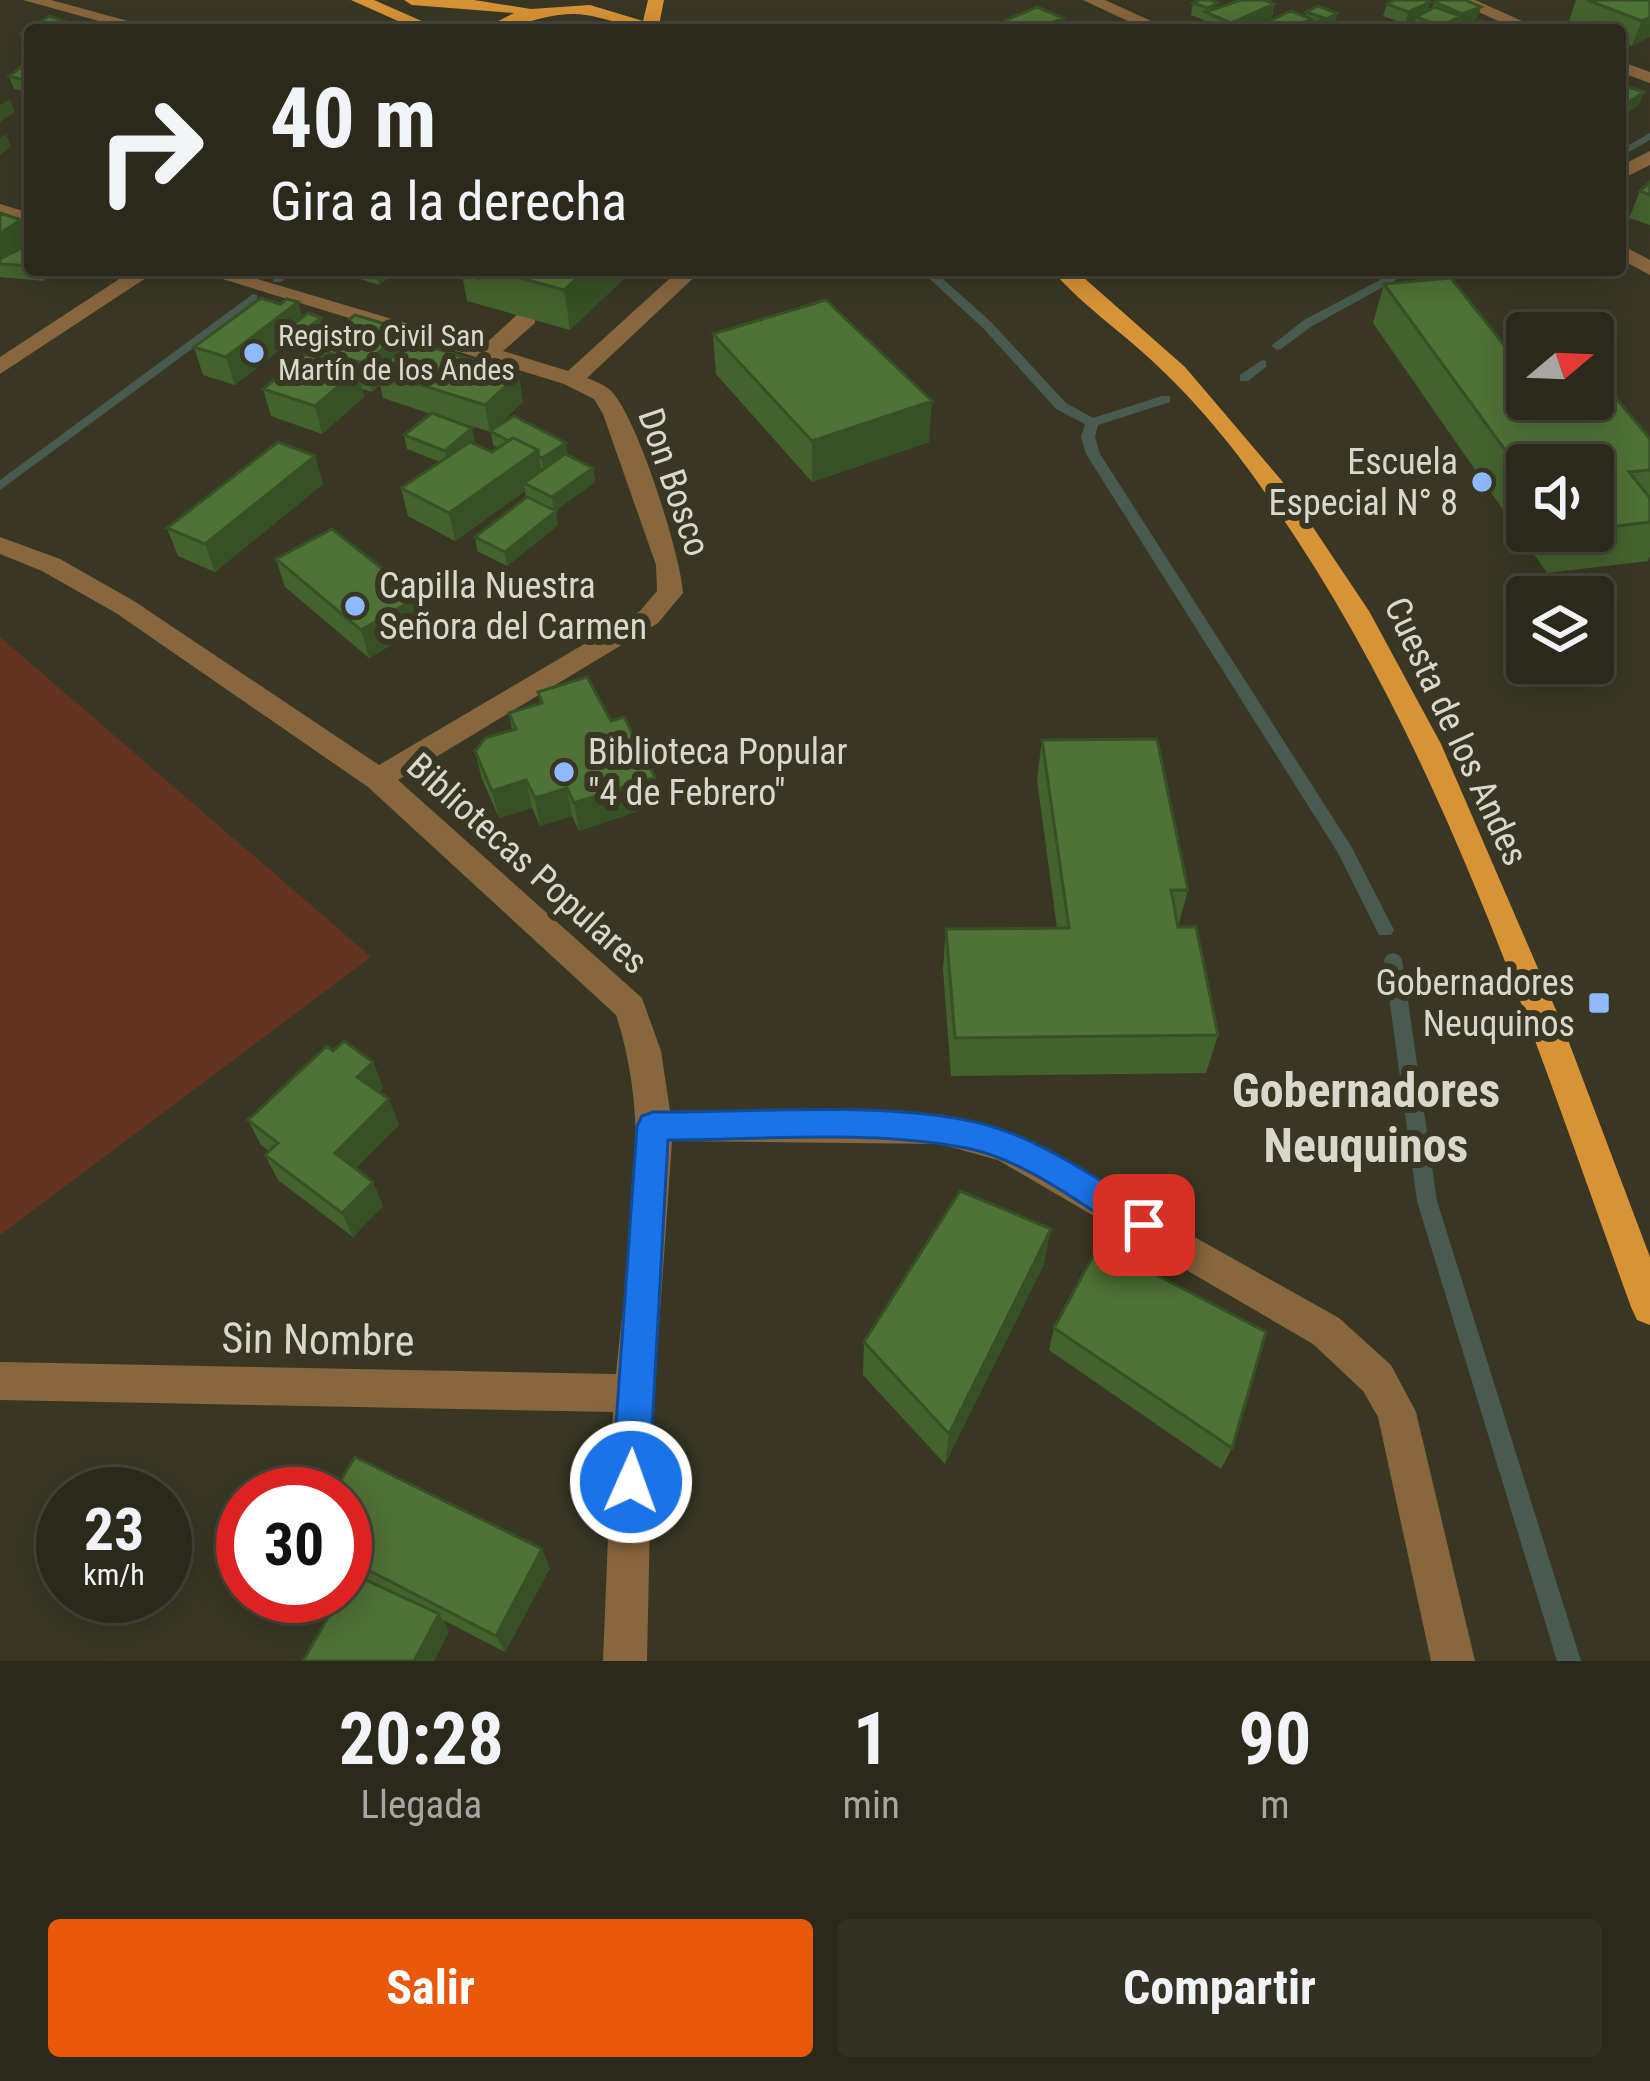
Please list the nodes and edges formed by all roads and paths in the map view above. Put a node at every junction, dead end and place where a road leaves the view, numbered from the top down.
1 (31, 0) edge
2 (358, 0) edge
3 (412, 0) edge
4 (597, 0) edge
5 (1091, 0) edge
6 (1460, 0) edge
7 (557, 10) junction
8 (128, 24) edge
9 (418, 24) edge
10 (510, 24) edge
11 (635, 24) edge
12 (1148, 24) edge
13 (1518, 24) edge
14 (138, 276) edge
15 (224, 276) edge
16 (684, 276) edge
17 (1071, 276) edge
18 (526, 318) edge
19 (486, 355) junction
20 (0, 367) edge
21 (572, 379) junction
22 (0, 544) edge
23 (378, 779) junction
24 (653, 1126) junction
25 (1650, 1307) edge
26 (0, 1381) edge
27 (634, 1393) junction
28 (625, 1661) edge
29 (1453, 1661) edge

1 - 8 street
2 - 9 main road
3 - 7 main road
4 - 7 main road
5 - 12 street
6 - 13 street
7 - 10 main road
7 - 11 main road
14 - 20 street
15 - 19 street, Don Bosco
16 - 21 street
17 - 25 main road, Cuesta de los Andes
18 - 19 street
19 - 21 street, Don Bosco
21 - 23 street, Don Bosco
22 - 23 street, Bibliotecas Populares
23 - 24 street, Bibliotecas Populares
24 - 27 street, Bibliotecas Populares
24 - 29 street
26 - 27 street, Sin Nombre
27 - 28 street, Bibliotecas Populares

